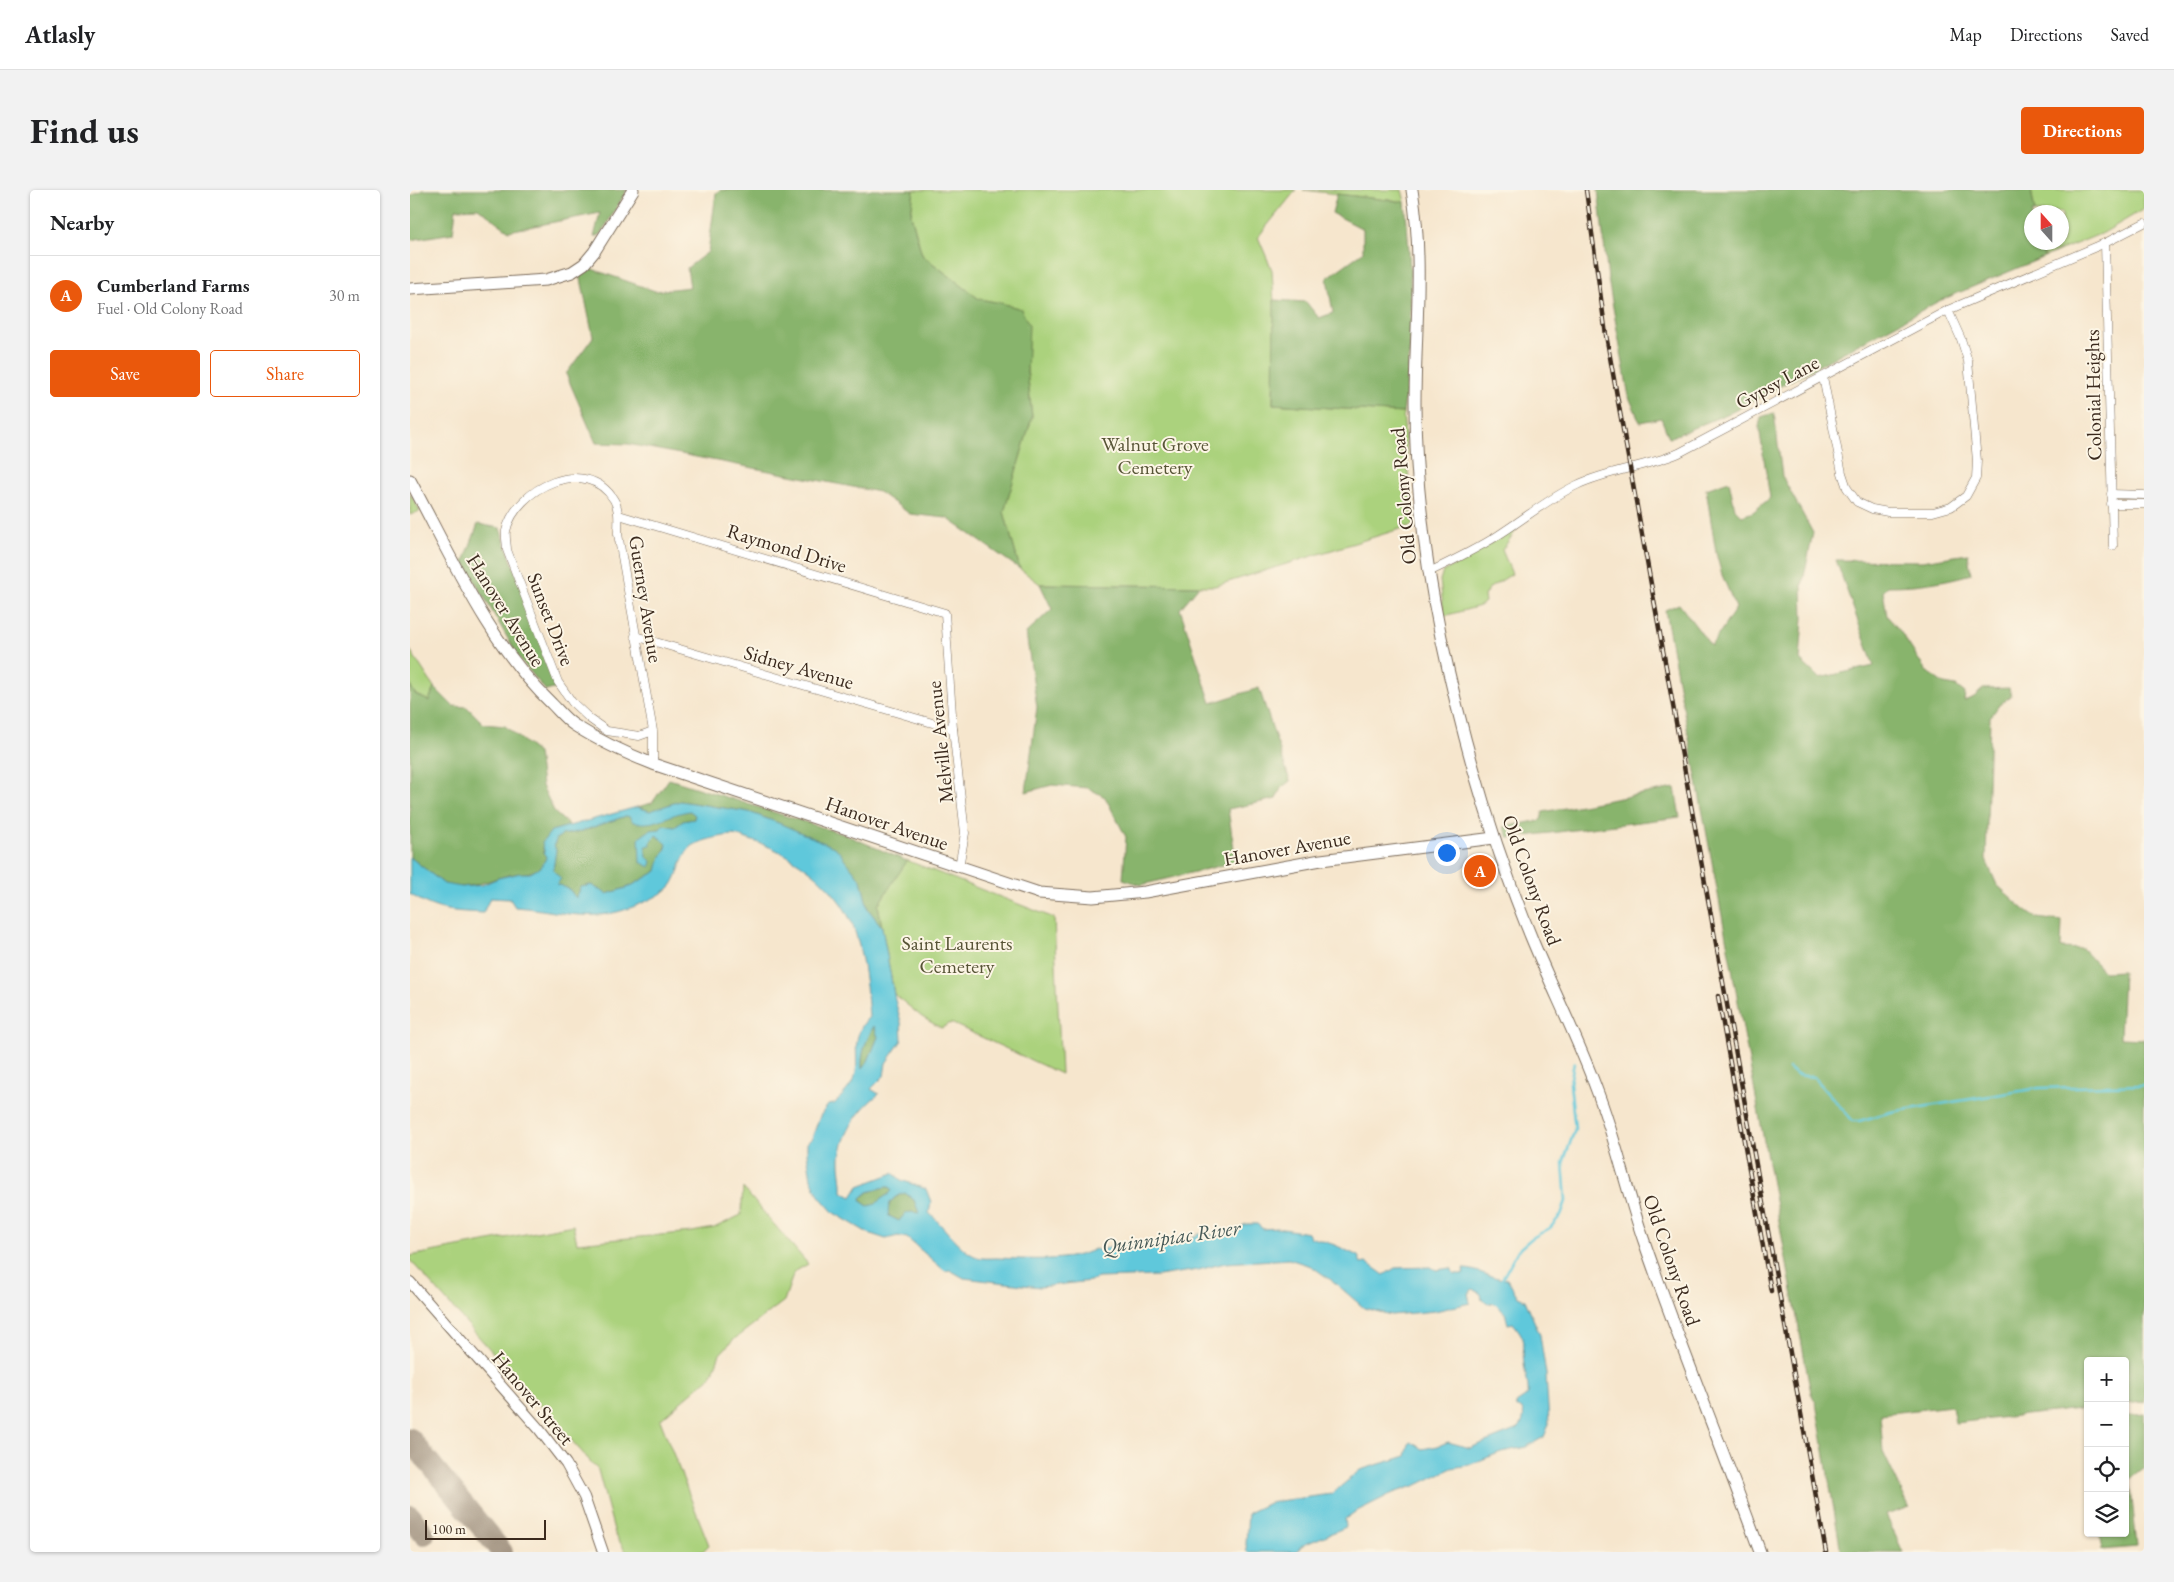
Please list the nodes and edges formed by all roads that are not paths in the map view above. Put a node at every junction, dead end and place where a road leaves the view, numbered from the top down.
1 (633, 190) edge
2 (1412, 190) edge
3 (2144, 223) edge
4 (2106, 243) junction
5 (410, 289) edge
6 (1948, 310) junction
7 (1823, 377) junction
8 (561, 479) joint
9 (410, 480) edge
10 (2111, 494) junction
11 (2144, 495) edge
12 (2112, 504) junction
13 (2144, 504) edge
14 (619, 515) junction
15 (2113, 546) dead end
16 (1429, 572) junction
17 (945, 613) joint
18 (635, 636) junction
19 (953, 729) junction
20 (653, 731) junction
21 (652, 764) junction
22 (1494, 838) junction
23 (959, 867) junction
24 (410, 1282) edge
25 (603, 1552) edge
26 (1760, 1552) edge

1 - 5 main road
2 - 16 main road, Old Colony Road
3 - 4 street, Gypsy Lane
4 - 6 street, Gypsy Lane
4 - 10 street, Colonial Heights
6 - 7 street, Gypsy Lane
6 - 7 street
7 - 16 street, Gypsy Lane
8 - 14 street, Guerney Avenue
8 - 20 street, Sunset Drive
9 - 21 main road, Hanover Avenue
10 - 11 street
10 - 12 street, Colonial Heights
12 - 13 street
12 - 15 street, Colonial Heights
14 - 17 street, Raymond Drive
14 - 18 street, Guerney Avenue
16 - 22 main road, Old Colony Road
17 - 19 street, Melville Avenue
18 - 19 street, Sidney Avenue
18 - 20 street, Guerney Avenue
19 - 23 street, Melville Avenue
20 - 21 street, Guerney Avenue
21 - 23 main road, Hanover Avenue
22 - 23 main road, Hanover Avenue
22 - 26 main road, Old Colony Road
24 - 25 street, Hanover Street

